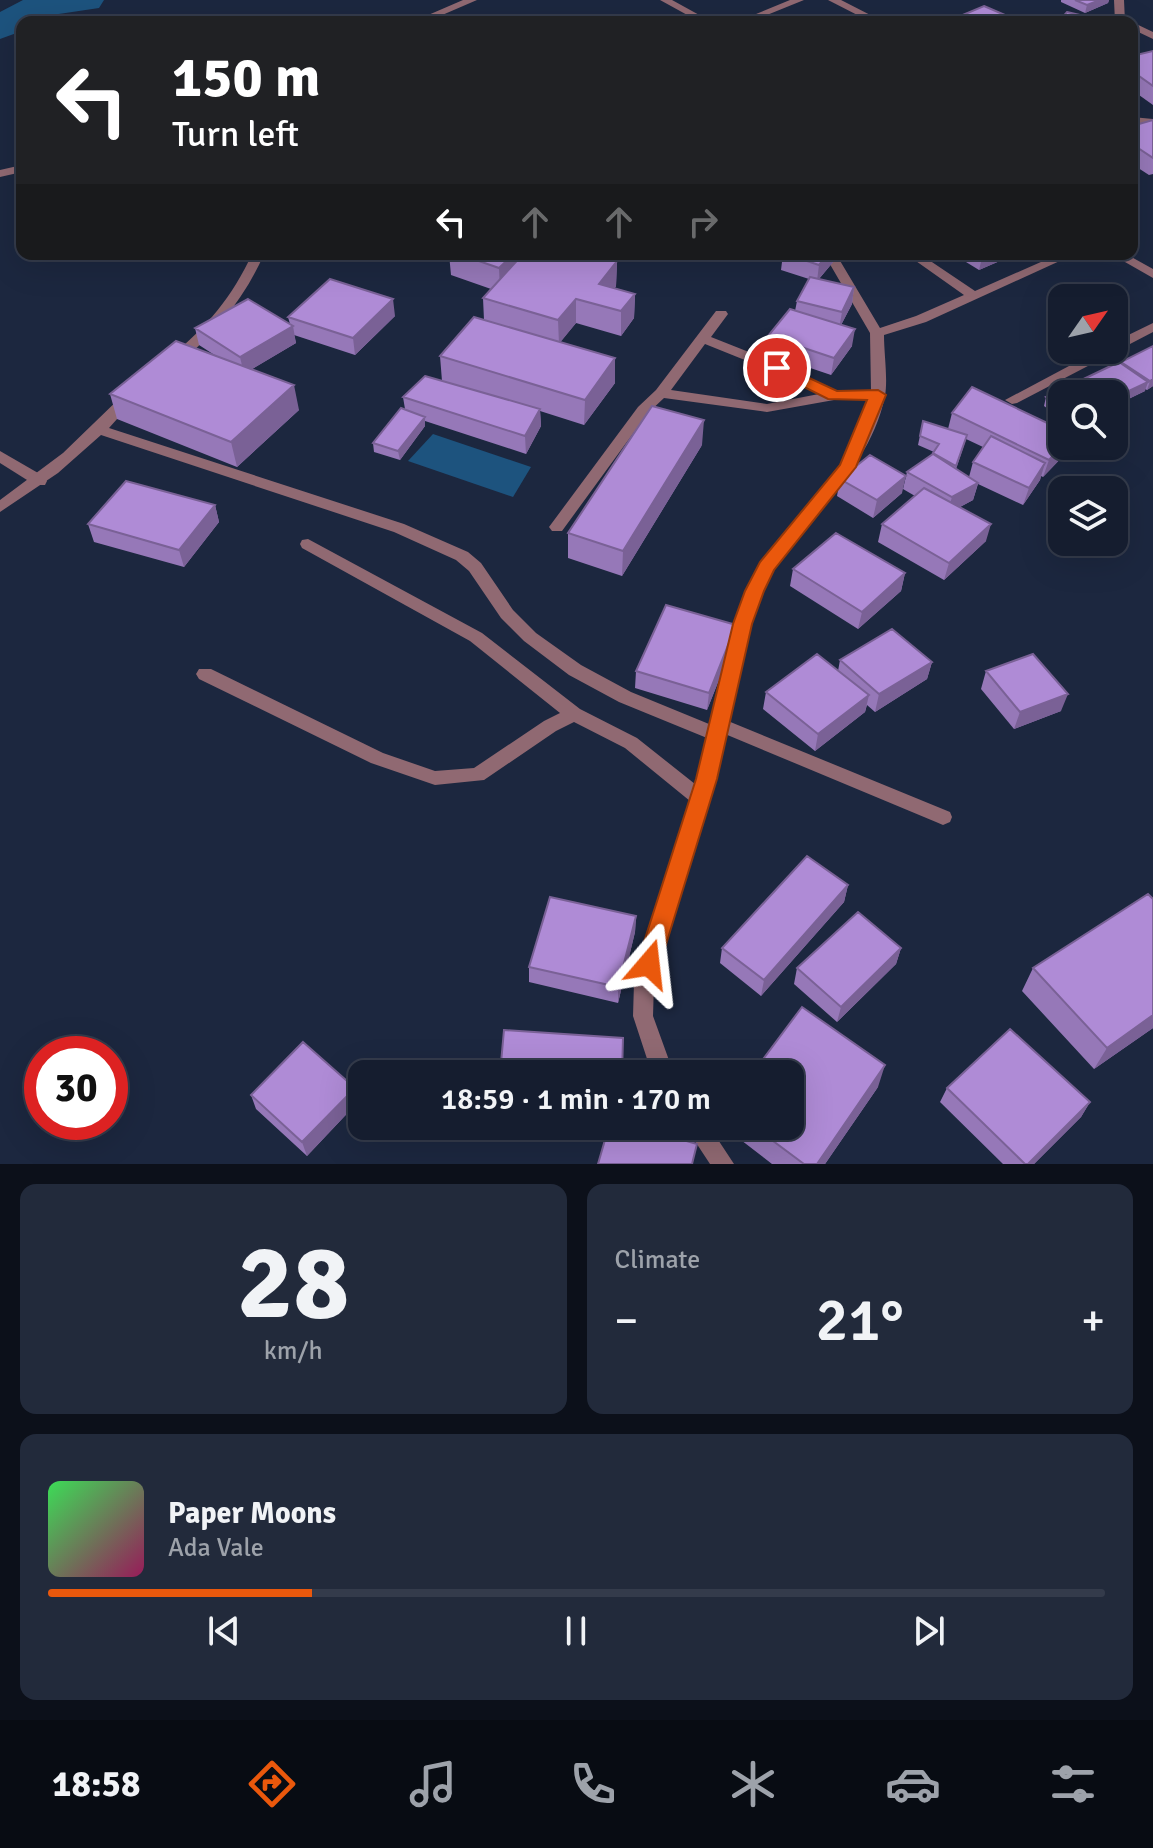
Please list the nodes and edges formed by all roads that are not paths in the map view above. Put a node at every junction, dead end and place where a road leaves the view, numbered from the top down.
1 (472, 0) edge
2 (665, 0) edge
3 (799, 0) edge
4 (833, 0) edge
5 (432, 16) edge
6 (696, 16) edge
7 (760, 16) edge
8 (866, 16) edge
9 (255, 260) edge
10 (834, 260) edge
11 (921, 260) edge
12 (1054, 260) edge
13 (1128, 260) edge
14 (1153, 274) edge
15 (974, 296) junction
16 (721, 314) dead end
17 (1153, 327) edge
18 (877, 333) junction
19 (702, 338) junction
20 (1128, 340) edge
21 (1082, 364) edge
22 (161, 371) edge
23 (140, 388) edge
24 (661, 393) junction
25 (878, 395) junction
26 (834, 396) junction
27 (1012, 400) dead end
28 (101, 430) junction
29 (0, 456) edge
30 (40, 481) junction
31 (0, 507) edge
32 (557, 527) dead end
33 (308, 544) dead end
34 (205, 674) dead end
35 (574, 714) junction
36 (716, 729) junction
37 (701, 799) junction
38 (943, 817) dead end
39 (658, 1060) edge
40 (706, 1140) edge
41 (723, 1164) edge

1 - 5 street
2 - 6 street
3 - 7 street
4 - 8 street
9 - 22 street
10 - 18 street
11 - 15 street
12 - 15 street
13 - 14 street
15 - 18 street
16 - 19 street
17 - 20 street
18 - 25 street
19 - 24 street
19 - 26 street
21 - 27 street
23 - 28 street
24 - 26 street
24 - 32 street
25 - 26 street
25 - 36 street
28 - 30 street
28 - 36 street
29 - 30 street
30 - 31 street
33 - 35 street
34 - 35 street
35 - 37 street
36 - 37 street
36 - 38 street
37 - 39 street
40 - 41 street

